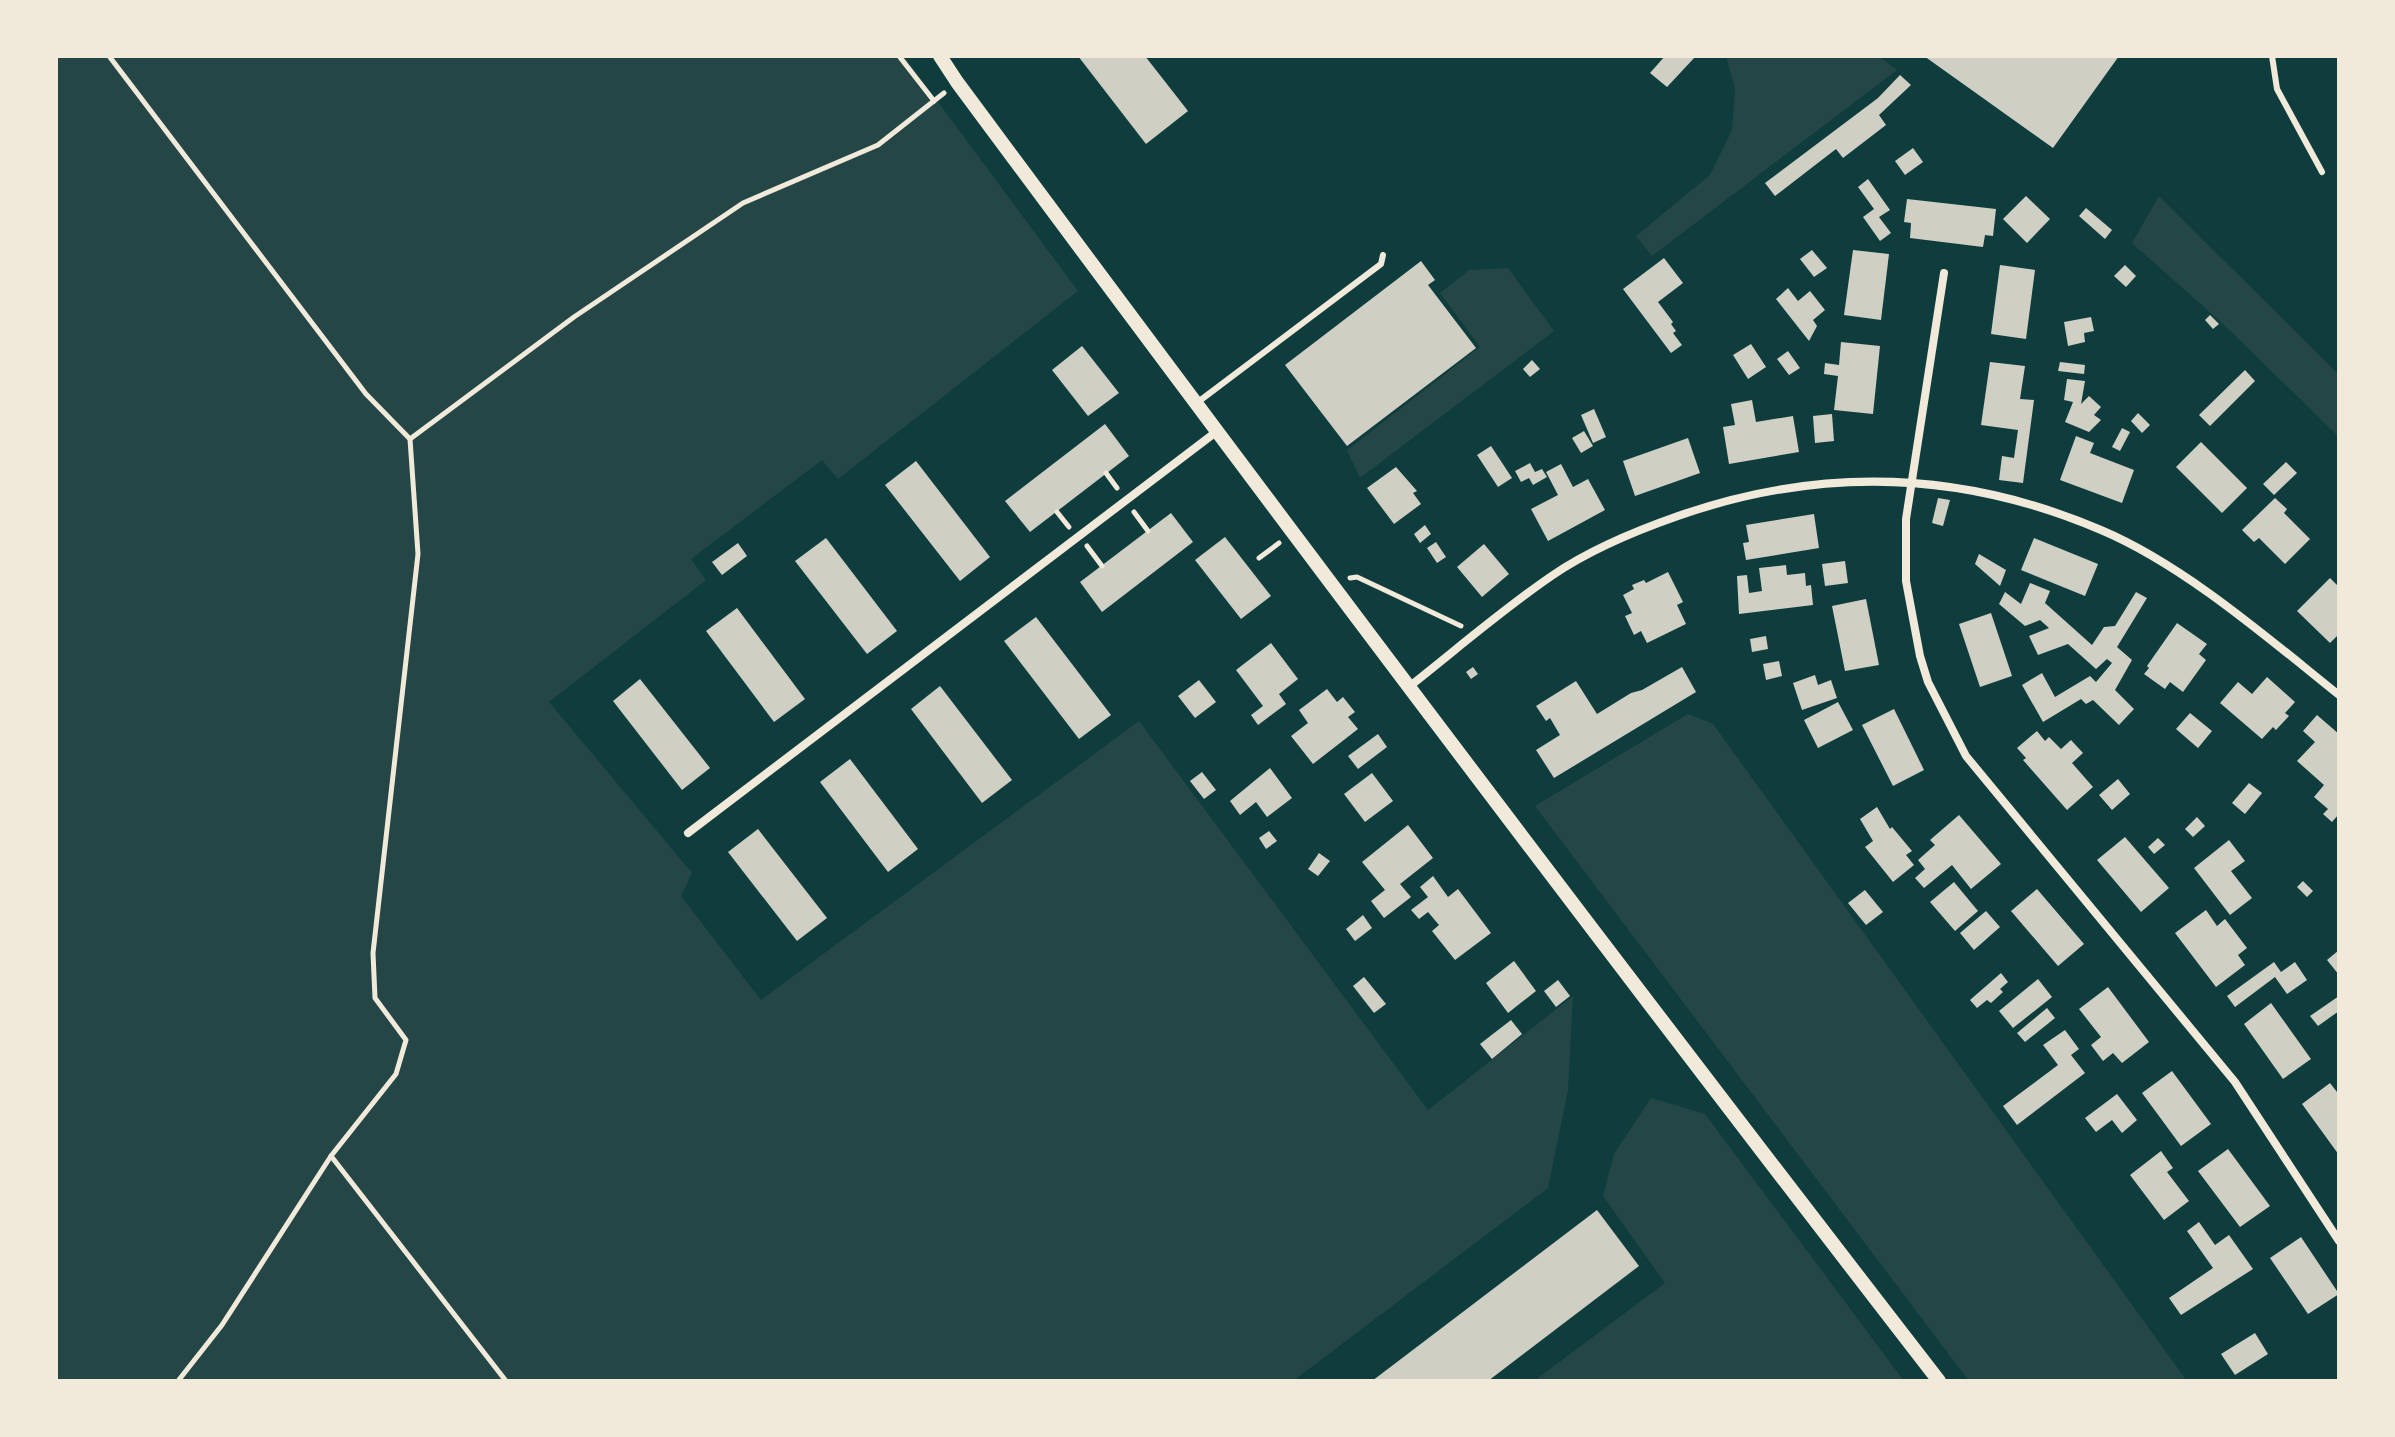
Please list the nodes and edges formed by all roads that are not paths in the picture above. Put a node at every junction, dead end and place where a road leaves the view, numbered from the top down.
1 (940, 56) edge
2 (2272, 56) edge
3 (2322, 172) dead end
4 (1383, 255) dead end
5 (1944, 273) dead end
6 (1195, 404) junction
7 (1216, 432) junction
8 (1913, 481) junction
9 (1410, 686) junction
10 (2339, 695) edge
11 (688, 833) dead end
12 (2339, 1241) edge
13 (1939, 1381) edge

1 - 6 street
2 - 3 lane
4 - 6 lane
5 - 8 street
6 - 7 street
7 - 9 street
7 - 11 street
8 - 9 street
8 - 10 street
8 - 12 street
9 - 13 street

